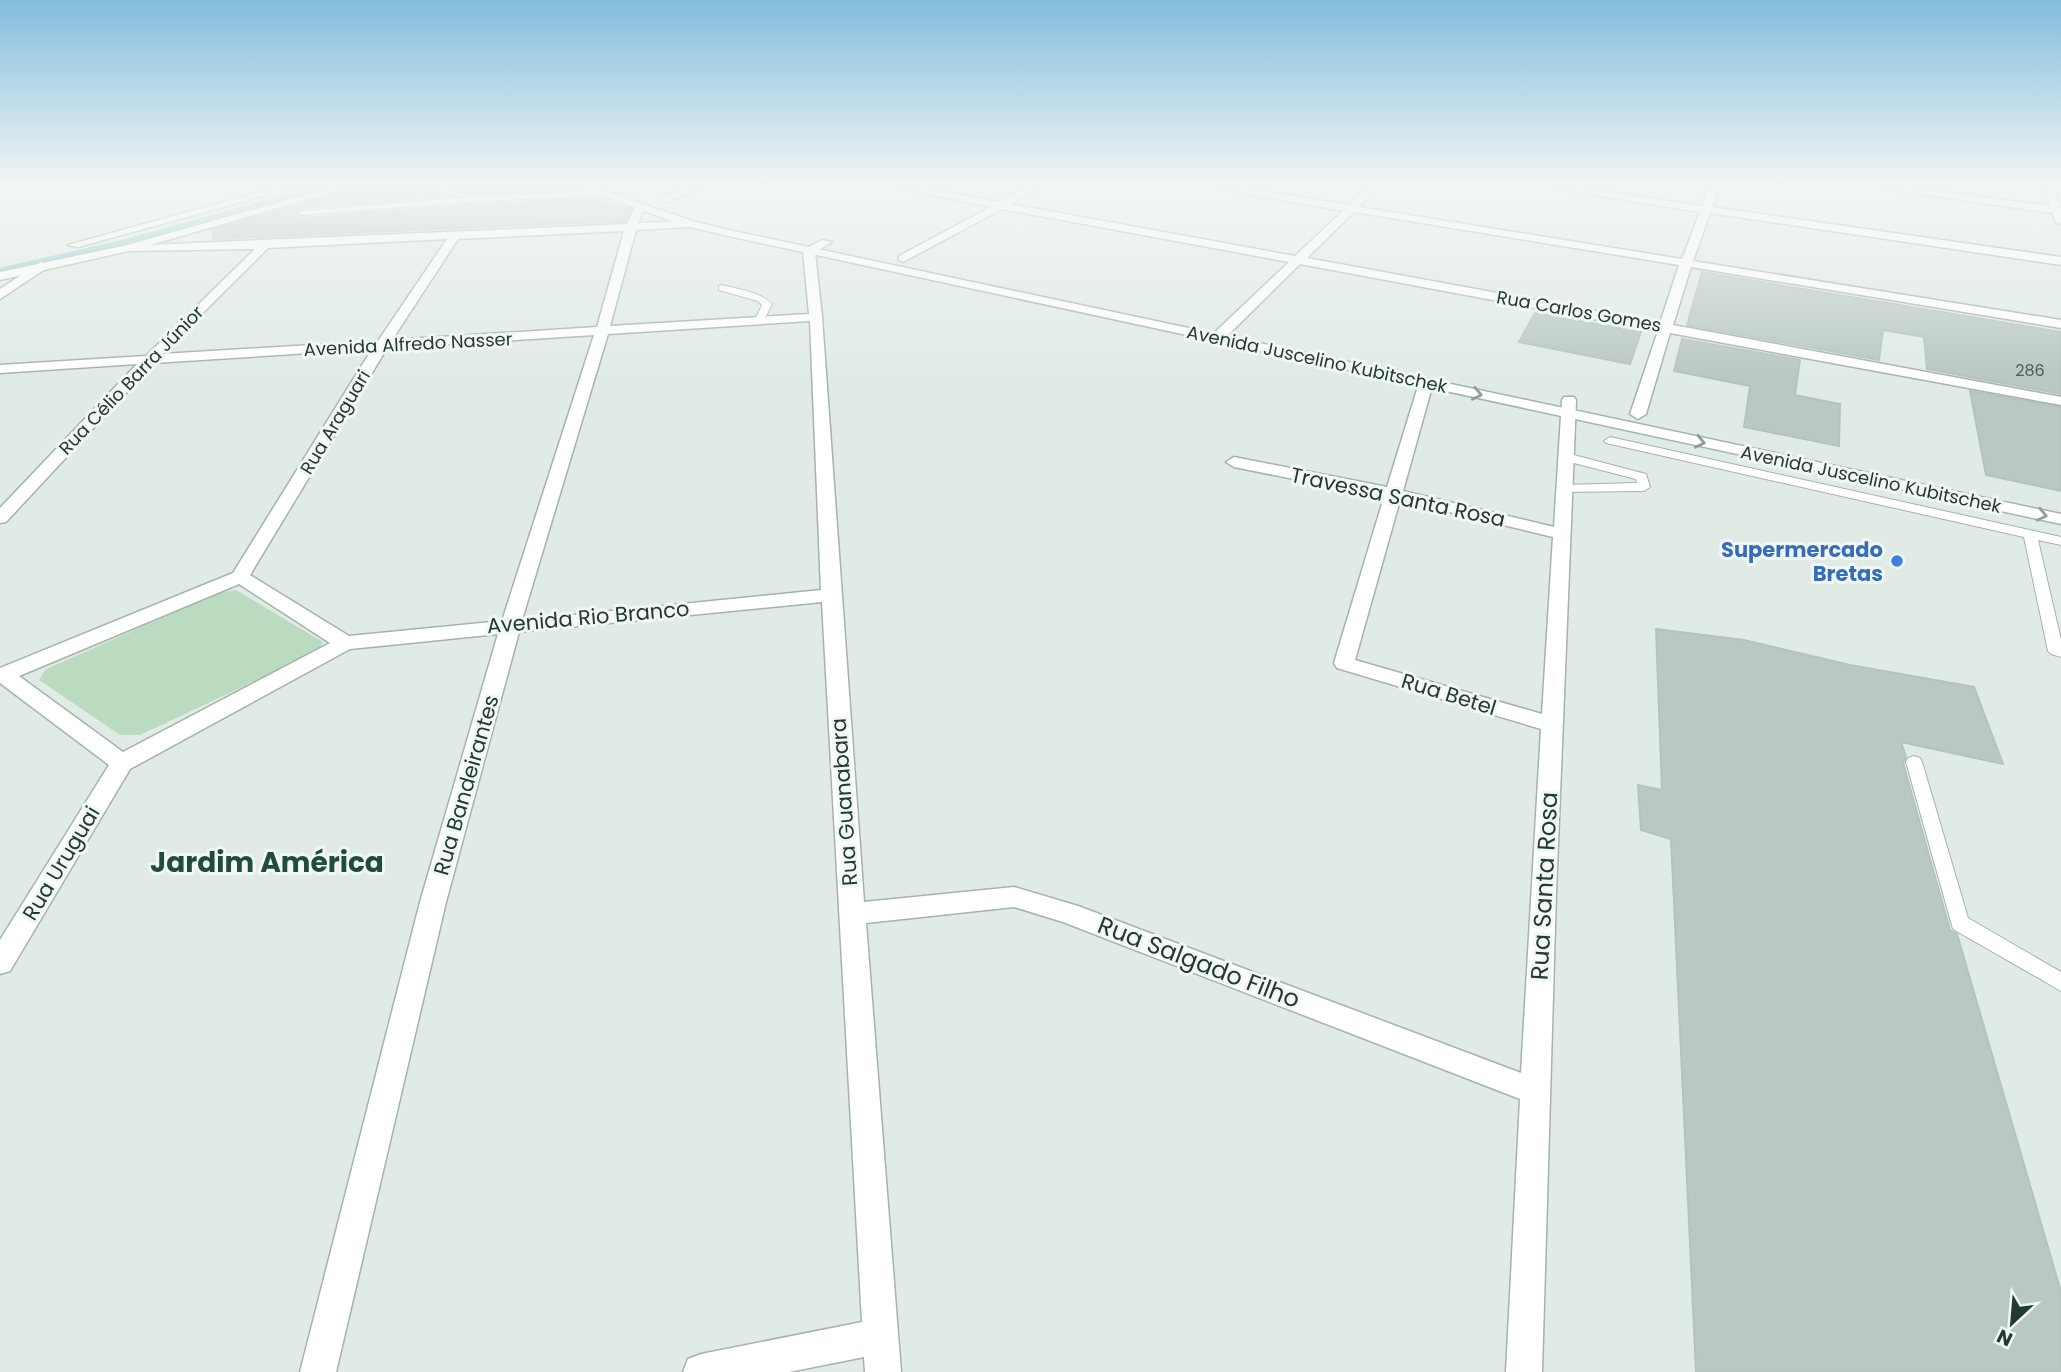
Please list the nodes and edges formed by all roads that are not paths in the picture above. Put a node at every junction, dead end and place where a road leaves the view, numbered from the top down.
1 (124, 249) edge
2 (260, 249) edge
3 (446, 249) edge
4 (627, 249) edge
5 (817, 249) edge
6 (829, 249) edge
7 (839, 249) edge
8 (920, 249) edge
9 (1237, 249) edge
10 (1307, 249) edge
11 (1601, 249) edge
12 (1691, 249) edge
13 (1978, 249) edge
14 (903, 258) junction
15 (1296, 260) junction
16 (2061, 261) edge
17 (1686, 263) junction
18 (45, 265) junction
19 (976, 274) junction
20 (0, 276) edge
21 (962, 283) junction
22 (722, 288) dead end
23 (0, 295) edge
24 (816, 317) junction
25 (760, 320) junction
26 (2061, 324) edge
27 (1667, 327) junction
28 (602, 332) junction
29 (1222, 333) junction
30 (383, 345) junction
31 (150, 359) junction
32 (0, 369) edge
33 (1411, 373) junction
34 (1426, 383) junction
35 (2061, 401) edge
36 (1568, 407) junction
37 (1638, 414) junction
38 (1610, 441) dead end
39 (1566, 457) junction
40 (1234, 462) dead end
41 (1564, 489) junction
42 (1392, 493) junction
43 (2061, 505) edge
44 (0, 518) edge
45 (2061, 519) edge
46 (1562, 534) junction
47 (2029, 534) junction
48 (2061, 541) edge
49 (240, 577) junction
50 (831, 595) junction
51 (511, 624) junction
52 (345, 642) junction
53 (2061, 652) edge
54 (3, 676) edge
55 (1553, 725) junction
56 (1914, 762) dead end
57 (122, 763) junction
58 (852, 914) junction
59 (0, 963) edge
60 (2061, 982) edge
61 (1534, 1091) junction
62 (879, 1336) junction
63 (318, 1372) edge
64 (701, 1372) edge
65 (883, 1372) edge
66 (1524, 1372) edge

1 - 18 street
2 - 31 street, Rua Célio Barra Júnior
3 - 30 street, Rua Araguari
4 - 28 street, Rua Bandeirantes
5 - 24 street, Rua Guanabara
6 - 21 street, Avenida Juscelino Kubitschek
7 - 14 street, Avenida Juscelino Kubitschek
8 - 14 street
9 - 15 street, Rua Carlos Gomes
10 - 15 street
11 - 17 street
12 - 17 street
13 - 16 street
14 - 19 street, Avenida Juscelino Kubitschek
15 - 27 street, Rua Carlos Gomes
15 - 29 street
17 - 26 street
17 - 27 street
18 - 20 street
18 - 23 street
19 - 21 street
19 - 29 street, Avenida Juscelino Kubitschek
21 - 29 street, Avenida Juscelino Kubitschek
22 - 25 lane
24 - 25 street, Avenida Alfredo Nasser
24 - 50 street, Rua Guanabara
25 - 28 street, Avenida Alfredo Nasser
27 - 35 street, Rua Carlos Gomes
27 - 37 street
28 - 30 street, Avenida Alfredo Nasser
28 - 51 street, Rua Bandeirantes
29 - 33 street, Avenida Juscelino Kubitschek
30 - 31 street, Avenida Alfredo Nasser
30 - 49 street, Rua Araguari
31 - 32 street, Avenida Alfredo Nasser
31 - 44 street, Rua Célio Barra Júnior
33 - 34 street, Avenida Juscelino Kubitschek
33 - 36 street, Avenida Juscelino Kubitschek
34 -> 36 street, Avenida Juscelino Kubitschek
34 - 42 street
36 - 37 street, Avenida Juscelino Kubitschek
36 - 39 street, Rua Santa Rosa
36 -> 45 street, Avenida Juscelino Kubitschek
37 - 43 street, Avenida Juscelino Kubitschek
38 - 47 lane
39 - 41 street, Rua Santa Rosa
39 - 41 lane
40 - 42 street, Travessa Santa Rosa
41 - 46 street, Rua Santa Rosa
42 - 46 street, Travessa Santa Rosa
42 - 55 street, Rua Betel
46 - 55 street, Rua Santa Rosa
47 - 48 lane
47 - 53 lane
49 - 52 street
49 - 54 street
50 - 51 street, Avenida Rio Branco
50 - 58 street, Rua Guanabara
51 - 52 street, Avenida Rio Branco
51 - 63 street, Rua Bandeirantes
52 - 57 street
54 - 57 street
55 - 61 street, Rua Santa Rosa
56 - 60 lane
57 - 59 street, Rua Uruguai
58 - 61 street, Rua Salgado Filho
58 - 62 street, Rua Guanabara
61 - 66 street, Rua Santa Rosa
62 - 64 street
62 - 65 street, Rua Guanabara

